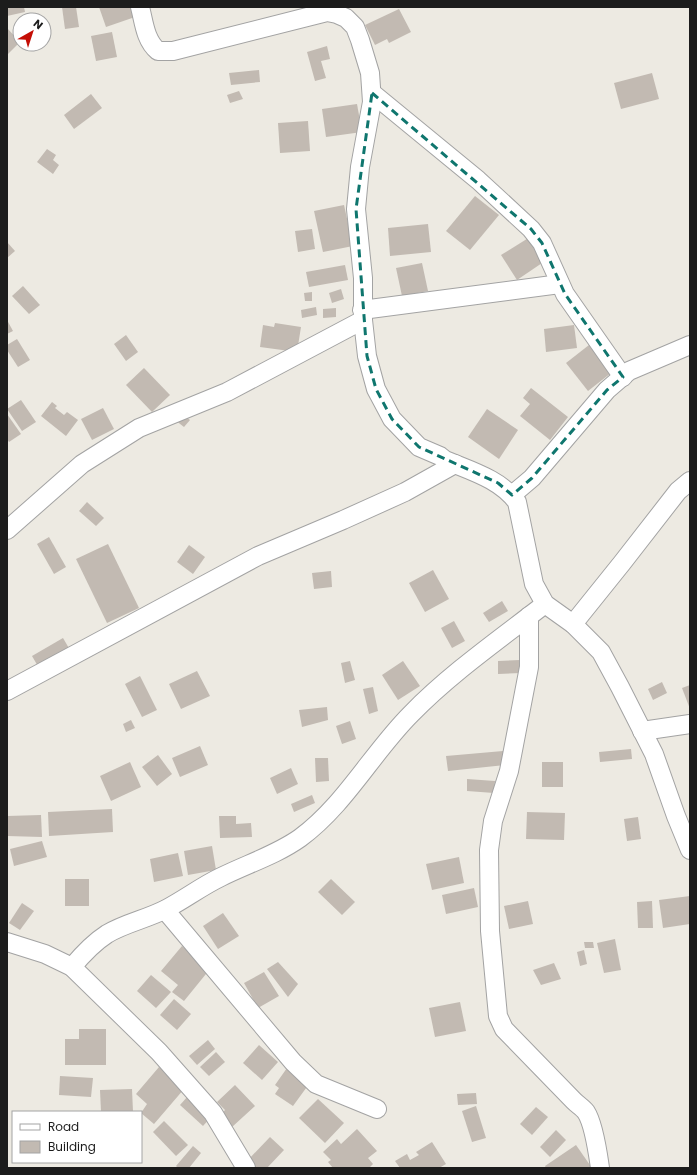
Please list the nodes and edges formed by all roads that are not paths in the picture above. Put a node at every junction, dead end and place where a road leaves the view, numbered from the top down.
1 (140, 7) edge
2 (372, 93) junction
3 (560, 284) junction
4 (362, 315) junction
5 (690, 345) edge
6 (623, 377) junction
7 (455, 464) junction
8 (690, 481) edge
9 (512, 495) junction
10 (7, 530) edge
11 (545, 604) junction
12 (529, 616) junction
13 (573, 624) junction
14 (7, 691) edge
15 (690, 724) edge
16 (642, 731) junction
17 (690, 850) edge
18 (165, 910) junction
19 (7, 942) edge
20 (72, 967) junction
21 (376, 1109) dead end
22 (246, 1168) edge
23 (600, 1168) edge

1 - 2 street
2 - 3 street
2 - 4 street
3 - 4 street
3 - 6 street
4 - 7 street
4 - 10 street
5 - 6 street
6 - 9 street
7 - 9 street
7 - 14 street
8 - 13 street
9 - 11 street
11 - 12 street
11 - 13 street
12 - 18 street
12 - 23 street
13 - 16 street
15 - 16 street
16 - 17 street
18 - 20 street
18 - 21 street
19 - 20 street
20 - 22 street

